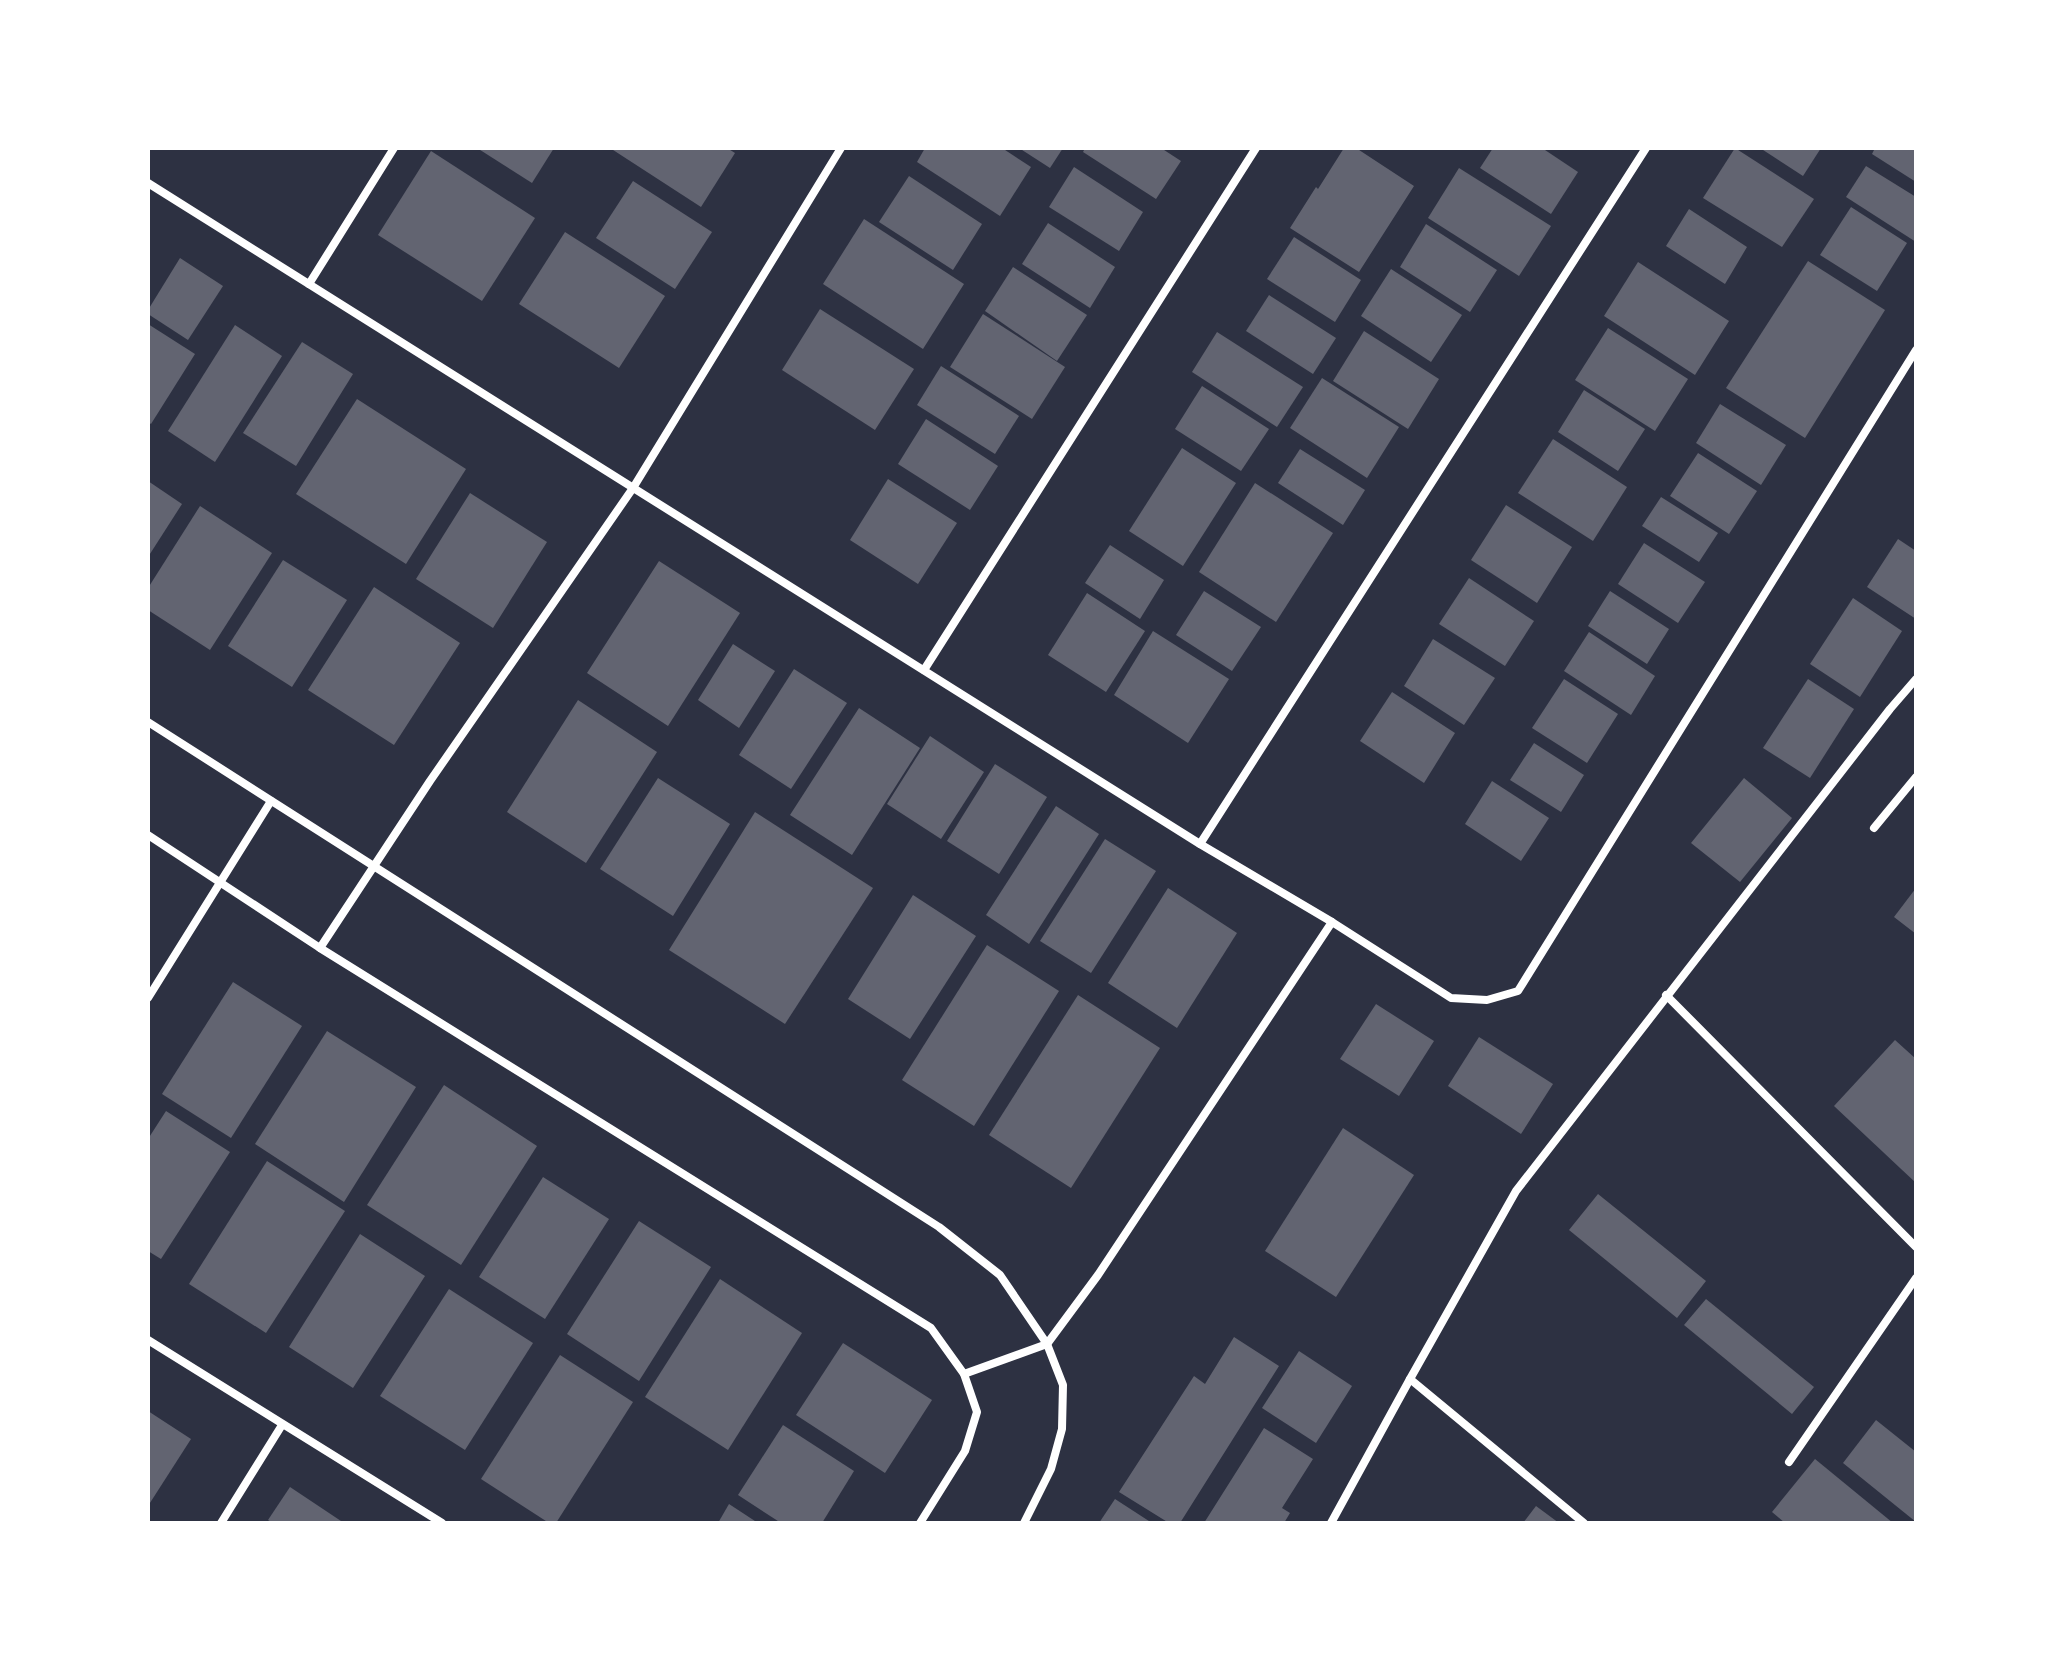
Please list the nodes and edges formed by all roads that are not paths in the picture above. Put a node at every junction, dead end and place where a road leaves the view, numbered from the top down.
1 (394, 148) edge
2 (841, 148) edge
3 (1256, 148) edge
4 (1646, 148) edge
5 (148, 183) edge
6 (309, 284) junction
7 (1916, 350) edge
8 (633, 488) junction
9 (924, 670) junction
10 (1916, 679) edge
11 (148, 722) edge
12 (1916, 777) edge
13 (271, 801) junction
14 (1874, 828) dead end
15 (148, 835) edge
16 (1200, 844) junction
17 (374, 866) junction
18 (221, 881) junction
19 (1332, 922) junction
20 (320, 948) junction
21 (1666, 995) junction
22 (148, 998) edge
23 (1916, 1247) edge
24 (1916, 1278) edge
25 (148, 1340) edge
26 (1047, 1344) junction
27 (964, 1374) junction
28 (1410, 1379) junction
29 (282, 1425) junction
30 (1789, 1462) dead end
31 (221, 1523) edge
32 (442, 1523) edge
33 (920, 1523) edge
34 (1024, 1523) edge
35 (1331, 1523) edge
36 (1584, 1523) edge

1 - 6 street
2 - 8 street
3 - 9 street
4 - 16 street
5 - 6 street
6 - 8 street
7 - 19 street
8 - 9 street
8 - 17 street
9 - 16 street
10 - 21 street
11 - 13 street
12 - 14 street
13 - 17 street
13 - 18 street
15 - 18 street
16 - 19 street
17 - 20 street
17 - 26 street
18 - 20 street
18 - 22 street
19 - 26 street
20 - 27 street
21 - 23 street
21 - 28 street
24 - 30 street
25 - 29 street
26 - 27 street
26 - 34 street
27 - 33 street
28 - 35 street
28 - 36 street
29 - 31 street
29 - 32 street

